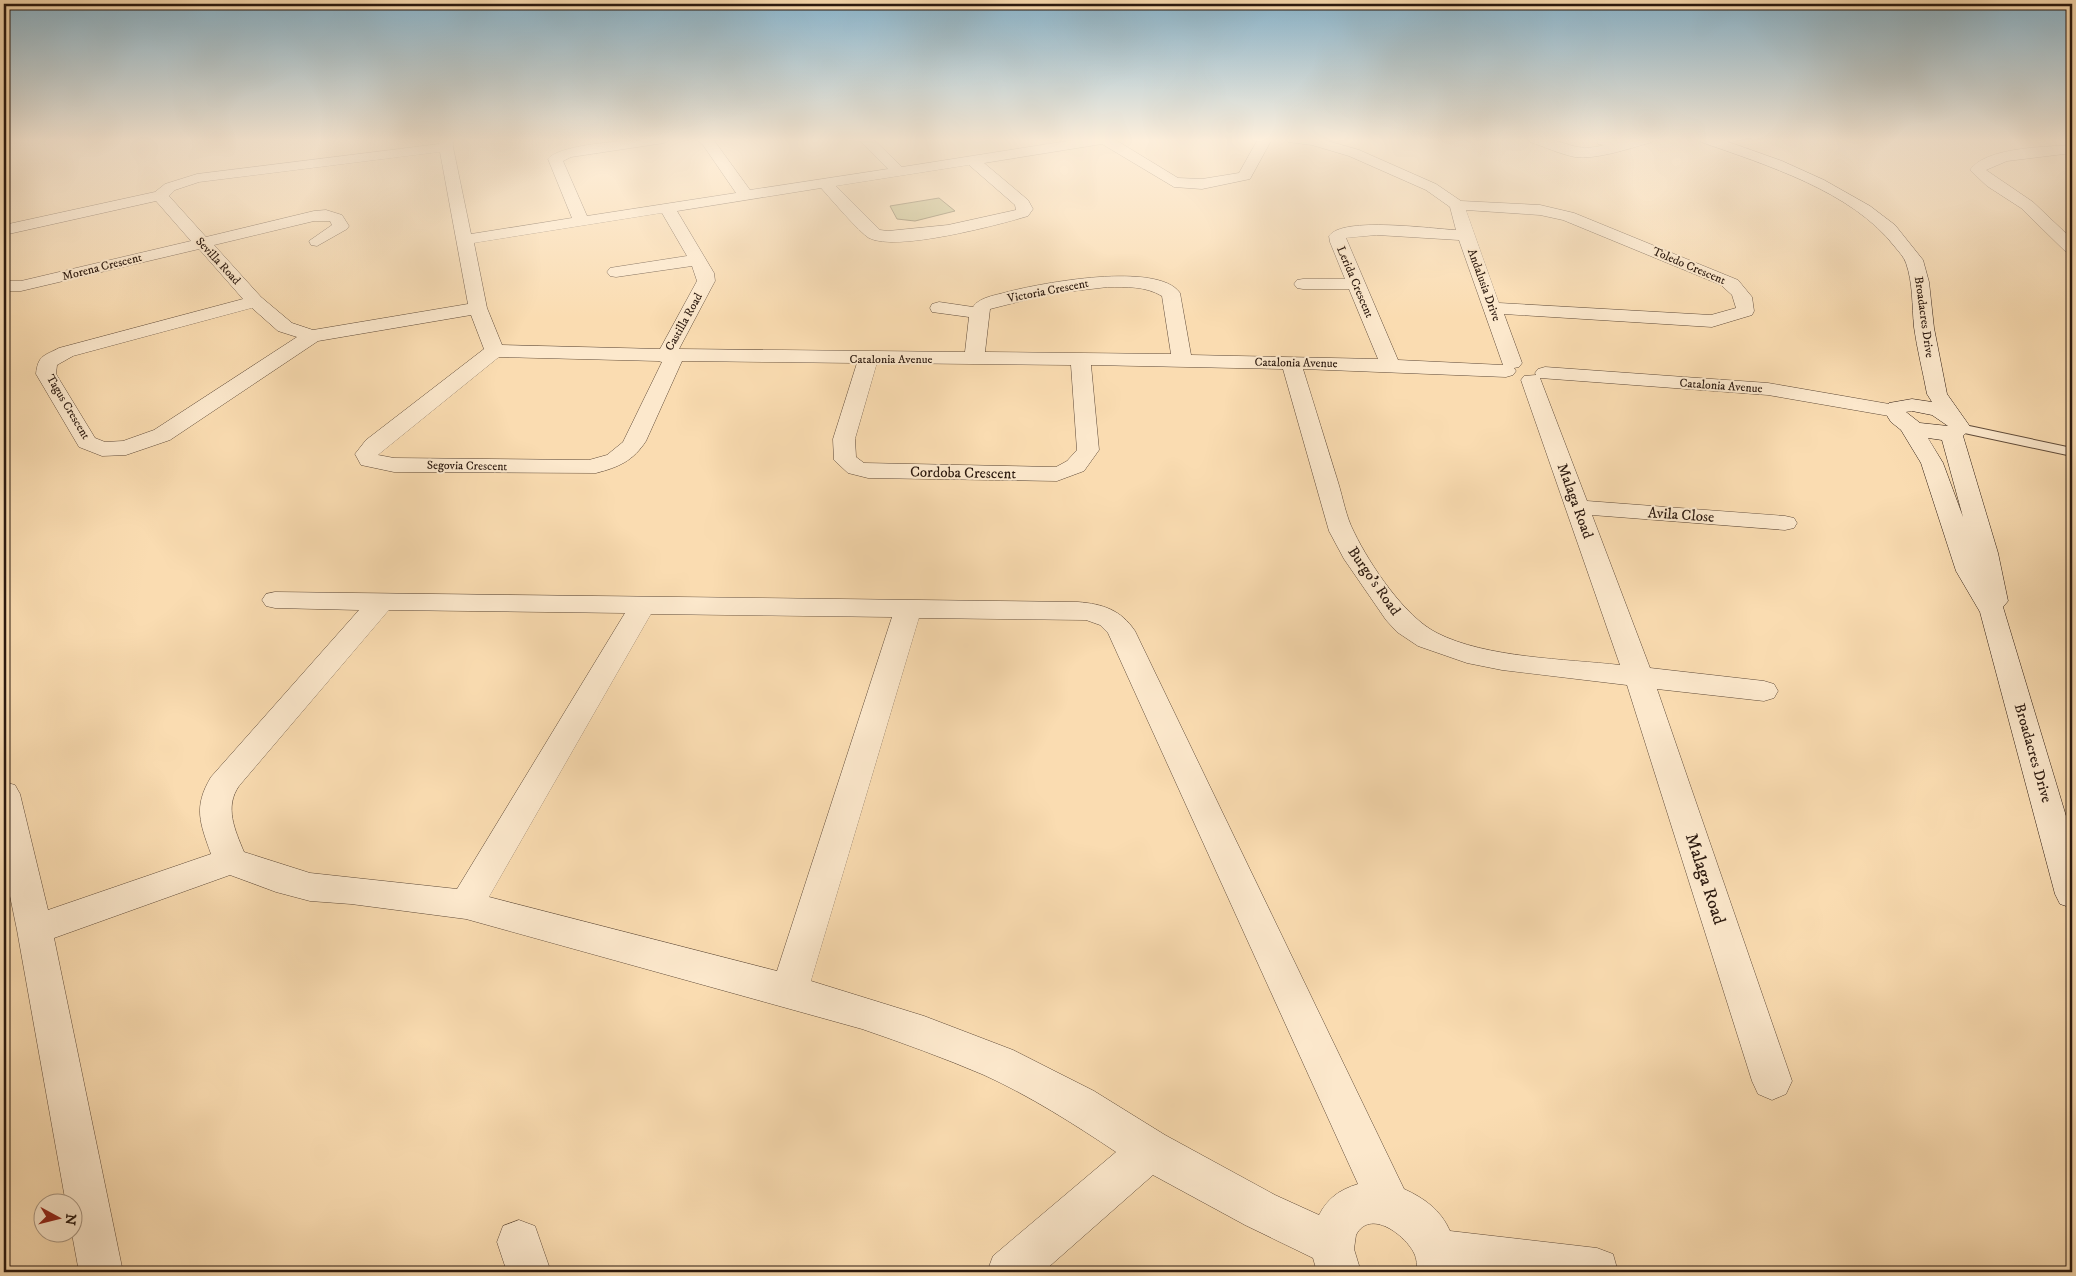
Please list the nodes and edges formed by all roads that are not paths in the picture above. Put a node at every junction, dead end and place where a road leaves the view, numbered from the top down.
1 (148, 199) edge
2 (162, 199) edge
3 (456, 199) edge
4 (571, 199) edge
5 (729, 199) edge
6 (840, 199) edge
7 (1017, 199) edge
8 (1449, 199) edge
9 (1846, 199) edge
10 (2016, 199) edge
11 (1457, 205) junction
12 (667, 208) junction
13 (582, 222) junction
14 (4, 230) edge
15 (1466, 236) junction
16 (463, 240) junction
17 (317, 241) dead end
18 (200, 242) junction
19 (2072, 248) edge
20 (696, 260) junction
21 (616, 272) dead end
22 (1303, 284) dead end
23 (1355, 284) junction
24 (4, 286) edge
25 (255, 301) junction
26 (478, 308) junction
27 (939, 308) dead end
28 (1493, 308) junction
29 (979, 313) junction
30 (312, 336) junction
31 (494, 351) junction
32 (669, 357) junction
33 (868, 359) junction
34 (974, 359) junction
35 (1080, 359) junction
36 (1182, 360) junction
37 (1291, 363) junction
38 (1390, 365) junction
39 (1523, 372) junction
40 (1937, 394) junction
41 (1905, 414) junction
42 (1955, 426) junction
43 (2072, 452) edge
44 (1577, 507) junction
45 (1785, 523) dead end
46 (275, 600) dead end
47 (381, 602) junction
48 (643, 605) junction
49 (908, 609) junction
50 (1993, 612) junction
51 (1638, 678) junction
52 (1764, 691) dead end
53 (4, 794) edge
54 (230, 861) junction
55 (2072, 894) edge
56 (466, 905) junction
57 (35, 930) junction
58 (789, 991) junction
59 (1772, 1081) dead end
60 (1150, 1150) junction
61 (1388, 1202) junction
62 (1336, 1258) edge
63 (1440, 1266) edge
64 (1597, 1270) dead end
65 (102, 1272) edge
66 (1009, 1272) edge

1 - 14 street
2 - 18 street, Sevilla Road
3 - 16 street
4 - 13 street
5 - 12 street
6 - 7 street
8 - 11 street
9 - 40 street, Broadacres Drive
10 - 19 street
11 - 15 street, Andalusia Drive
11 - 28 street, Toledo Crescent
12 - 13 street
12 - 20 street, Castilla Road
13 - 16 street
15 - 23 street, Lerida Crescent
15 - 28 street, Andalusia Drive
16 - 26 street
17 - 18 street, Morena Crescent
18 - 24 street, Morena Crescent
18 - 25 street, Sevilla Road
20 - 21 street
20 - 32 street, Castilla Road
22 - 23 street
23 - 38 street, Lerida Crescent
25 - 30 street, Sevilla Road
25 - 30 street, Tagus Crescent
26 - 30 street, Sevilla Road
26 - 31 street
27 - 29 street
28 - 39 street, Andalusia Drive
29 - 34 street
29 - 36 street, Victoria Crescent
31 - 32 street, Catalonia Avenue
31 - 32 street, Segovia Crescent
32 - 33 street, Catalonia Avenue
33 - 34 street, Catalonia Avenue
33 - 35 street, Cordoba Crescent
34 - 35 street, Catalonia Avenue
35 - 36 street, Catalonia Avenue
36 - 37 street, Catalonia Avenue
37 - 38 street, Catalonia Avenue
37 - 51 street, Burgo's Road
38 - 39 street, Catalonia Avenue
39 - 41 street, Catalonia Avenue
39 - 44 street, Malaga Road
40 - 41 street
40 - 42 street, Broadacres Drive
41 - 42 street
41 - 50 street, Broadacres Drive
42 - 43 lane
42 - 50 street, Broadacres Drive
44 - 45 street, Avila Close
44 - 51 street, Malaga Road
46 - 47 street
47 - 48 street
47 - 54 street
48 - 49 street
48 - 56 street
49 - 58 street
49 - 61 street
50 - 55 street, Broadacres Drive
51 - 52 street
51 - 59 street, Malaga Road
53 - 57 street
54 - 56 street
54 - 57 street
56 - 58 street
57 - 65 street
58 - 60 street
60 - 62 street
60 - 66 street
61 - 62 street
61 - 63 street
63 - 64 street

